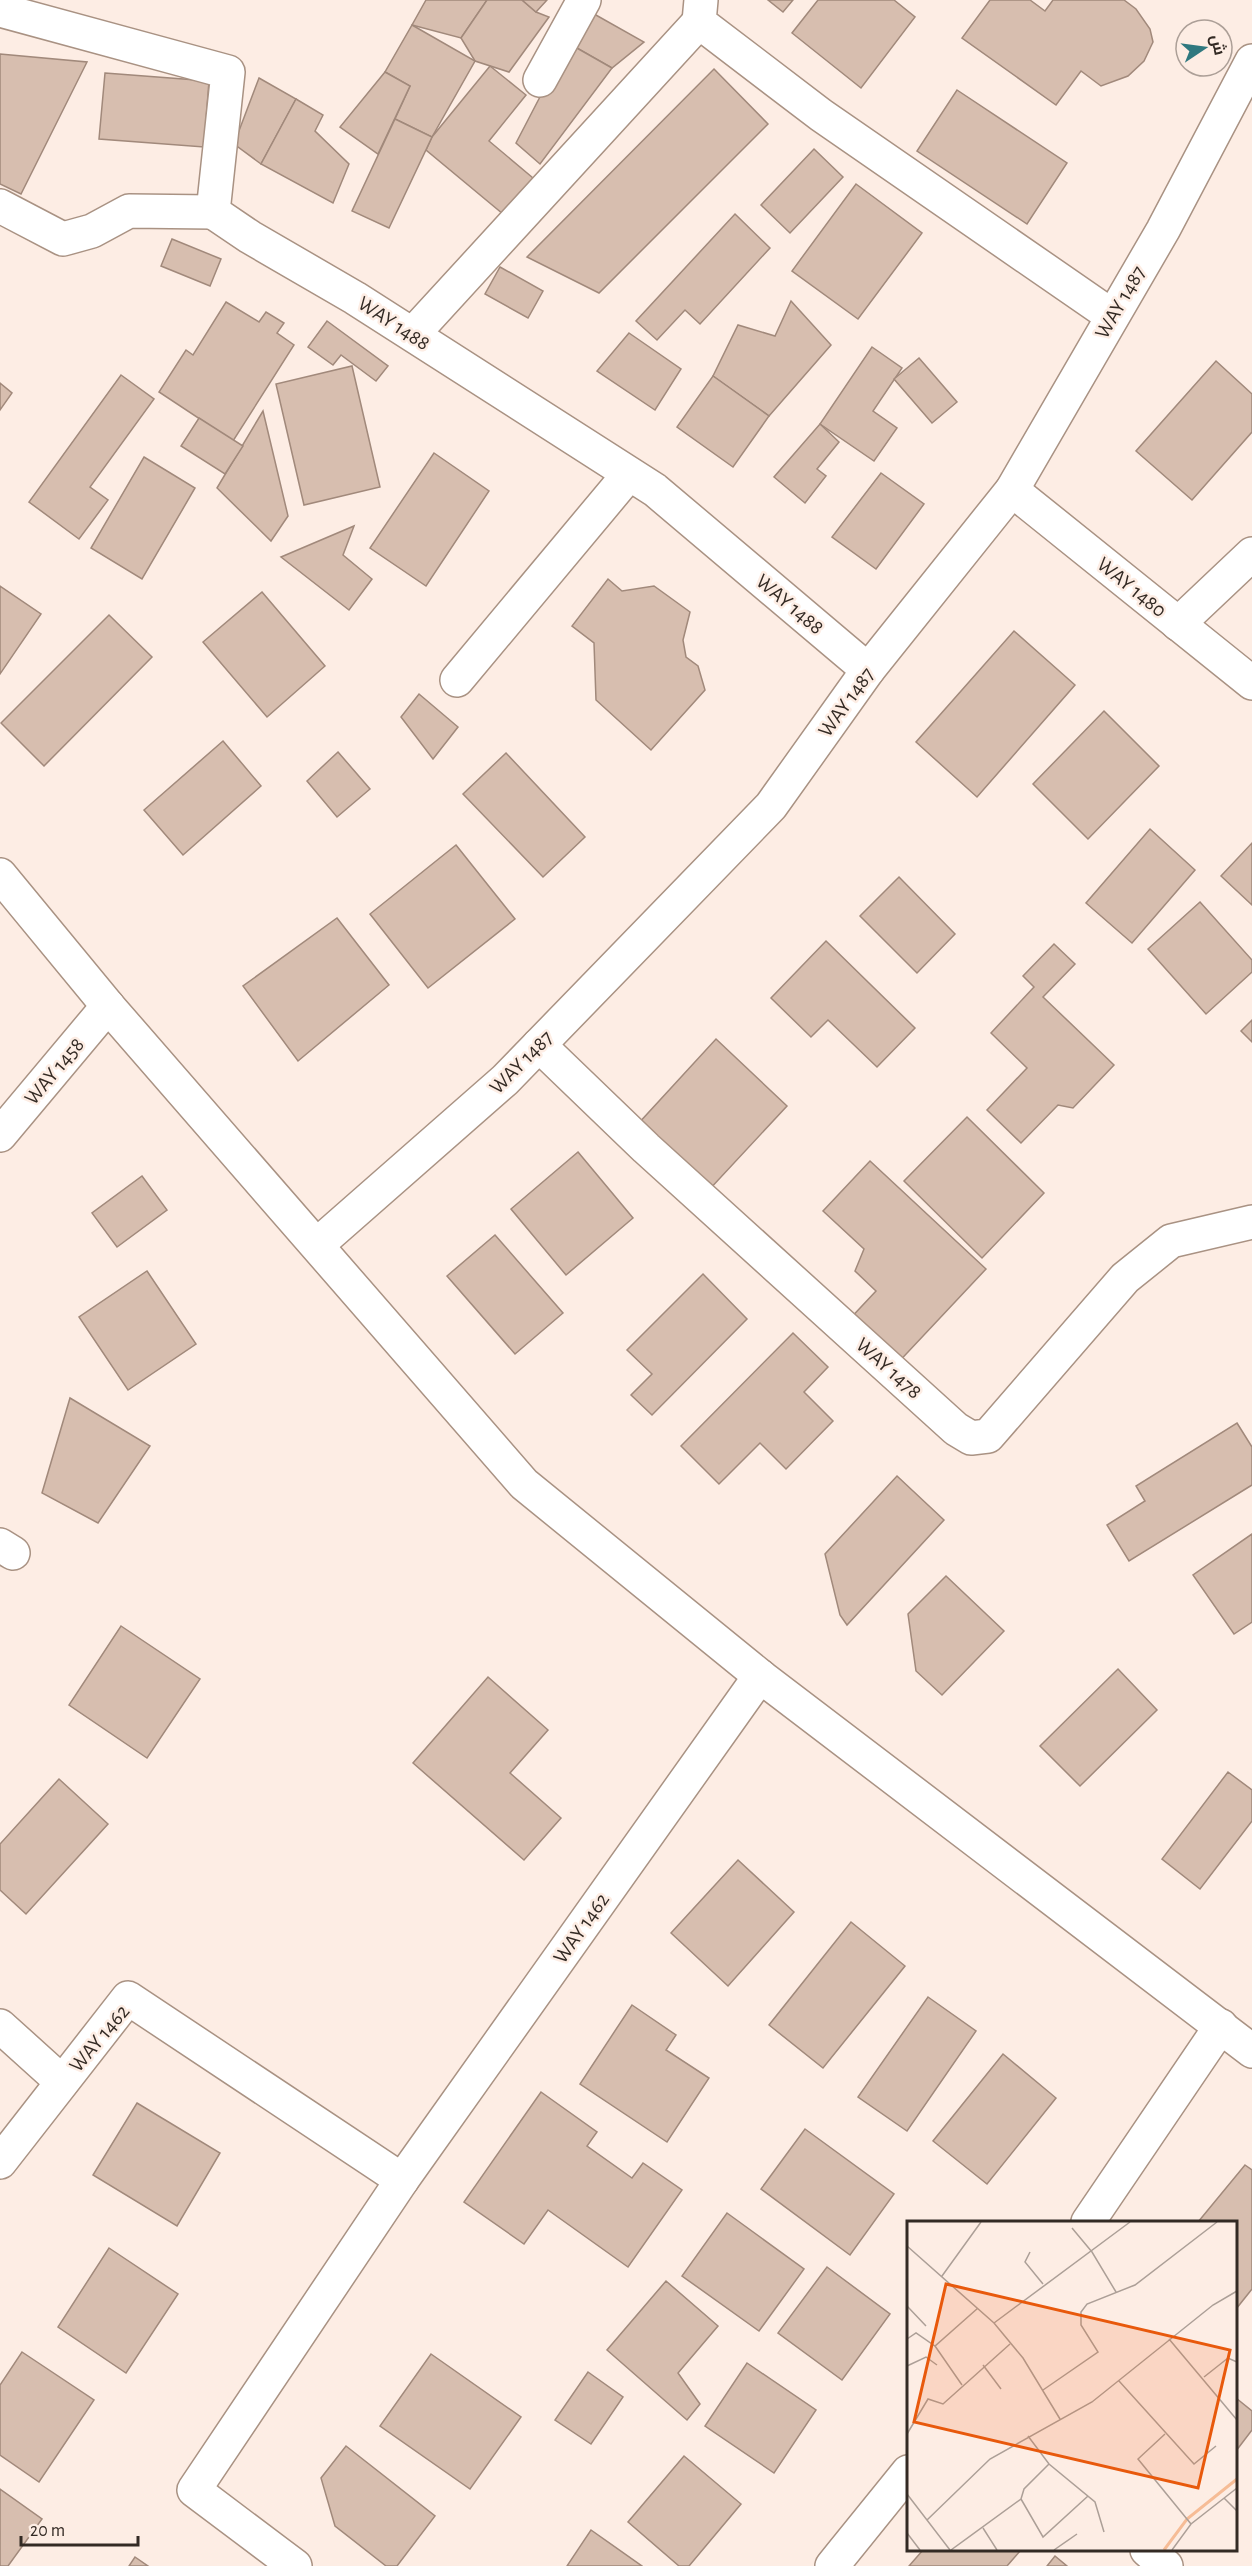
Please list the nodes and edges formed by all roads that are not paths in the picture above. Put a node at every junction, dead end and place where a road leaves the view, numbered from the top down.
1 (584, 0) edge
2 (0, 10) edge
3 (700, 11) edge
4 (1252, 62) edge
5 (540, 80) dead end
6 (0, 206) edge
7 (213, 212) junction
8 (1112, 316) junction
9 (413, 334) junction
10 (629, 474) junction
11 (1012, 490) junction
12 (1252, 554) edge
13 (1178, 624) junction
14 (868, 670) junction
15 (458, 680) dead end
16 (1252, 683) edge
17 (0, 875) edge
18 (108, 1006) junction
19 (539, 1045) junction
20 (0, 1135) edge
21 (1252, 1222) edge
22 (317, 1245) junction
23 (760, 1676) junction
24 (0, 2026) edge
25 (1221, 2026) junction
26 (1252, 2051) edge
27 (62, 2082) junction
28 (0, 2162) edge
29 (402, 2180) junction
30 (1089, 2221) edge
31 (907, 2474) edge
32 (1148, 2551) edge
33 (296, 2566) edge
34 (832, 2566) edge
35 (1166, 2566) edge

1 - 5 street
2 - 7 street
3 - 8 street
3 - 9 street
4 - 8 street, WAY 1487
6 - 7 street
7 - 9 street, WAY 1488
8 - 11 street, WAY 1487
9 - 10 street, WAY 1488
10 - 14 street, WAY 1488
10 - 15 street
11 - 13 street, WAY 1480
11 - 14 street, WAY 1487
12 - 13 street
13 - 16 street, WAY 1480
14 - 19 street, WAY 1487
17 - 18 street
18 - 20 street, WAY 1458
18 - 22 street
19 - 21 street, WAY 1478
19 - 22 street, WAY 1487
22 - 23 street
23 - 25 street
23 - 29 street, WAY 1462
24 - 27 street
25 - 26 street
25 - 30 street
27 - 28 street, WAY 1462
27 - 29 street, WAY 1462
29 - 33 street, WAY 1462
31 - 34 street
32 - 35 street

